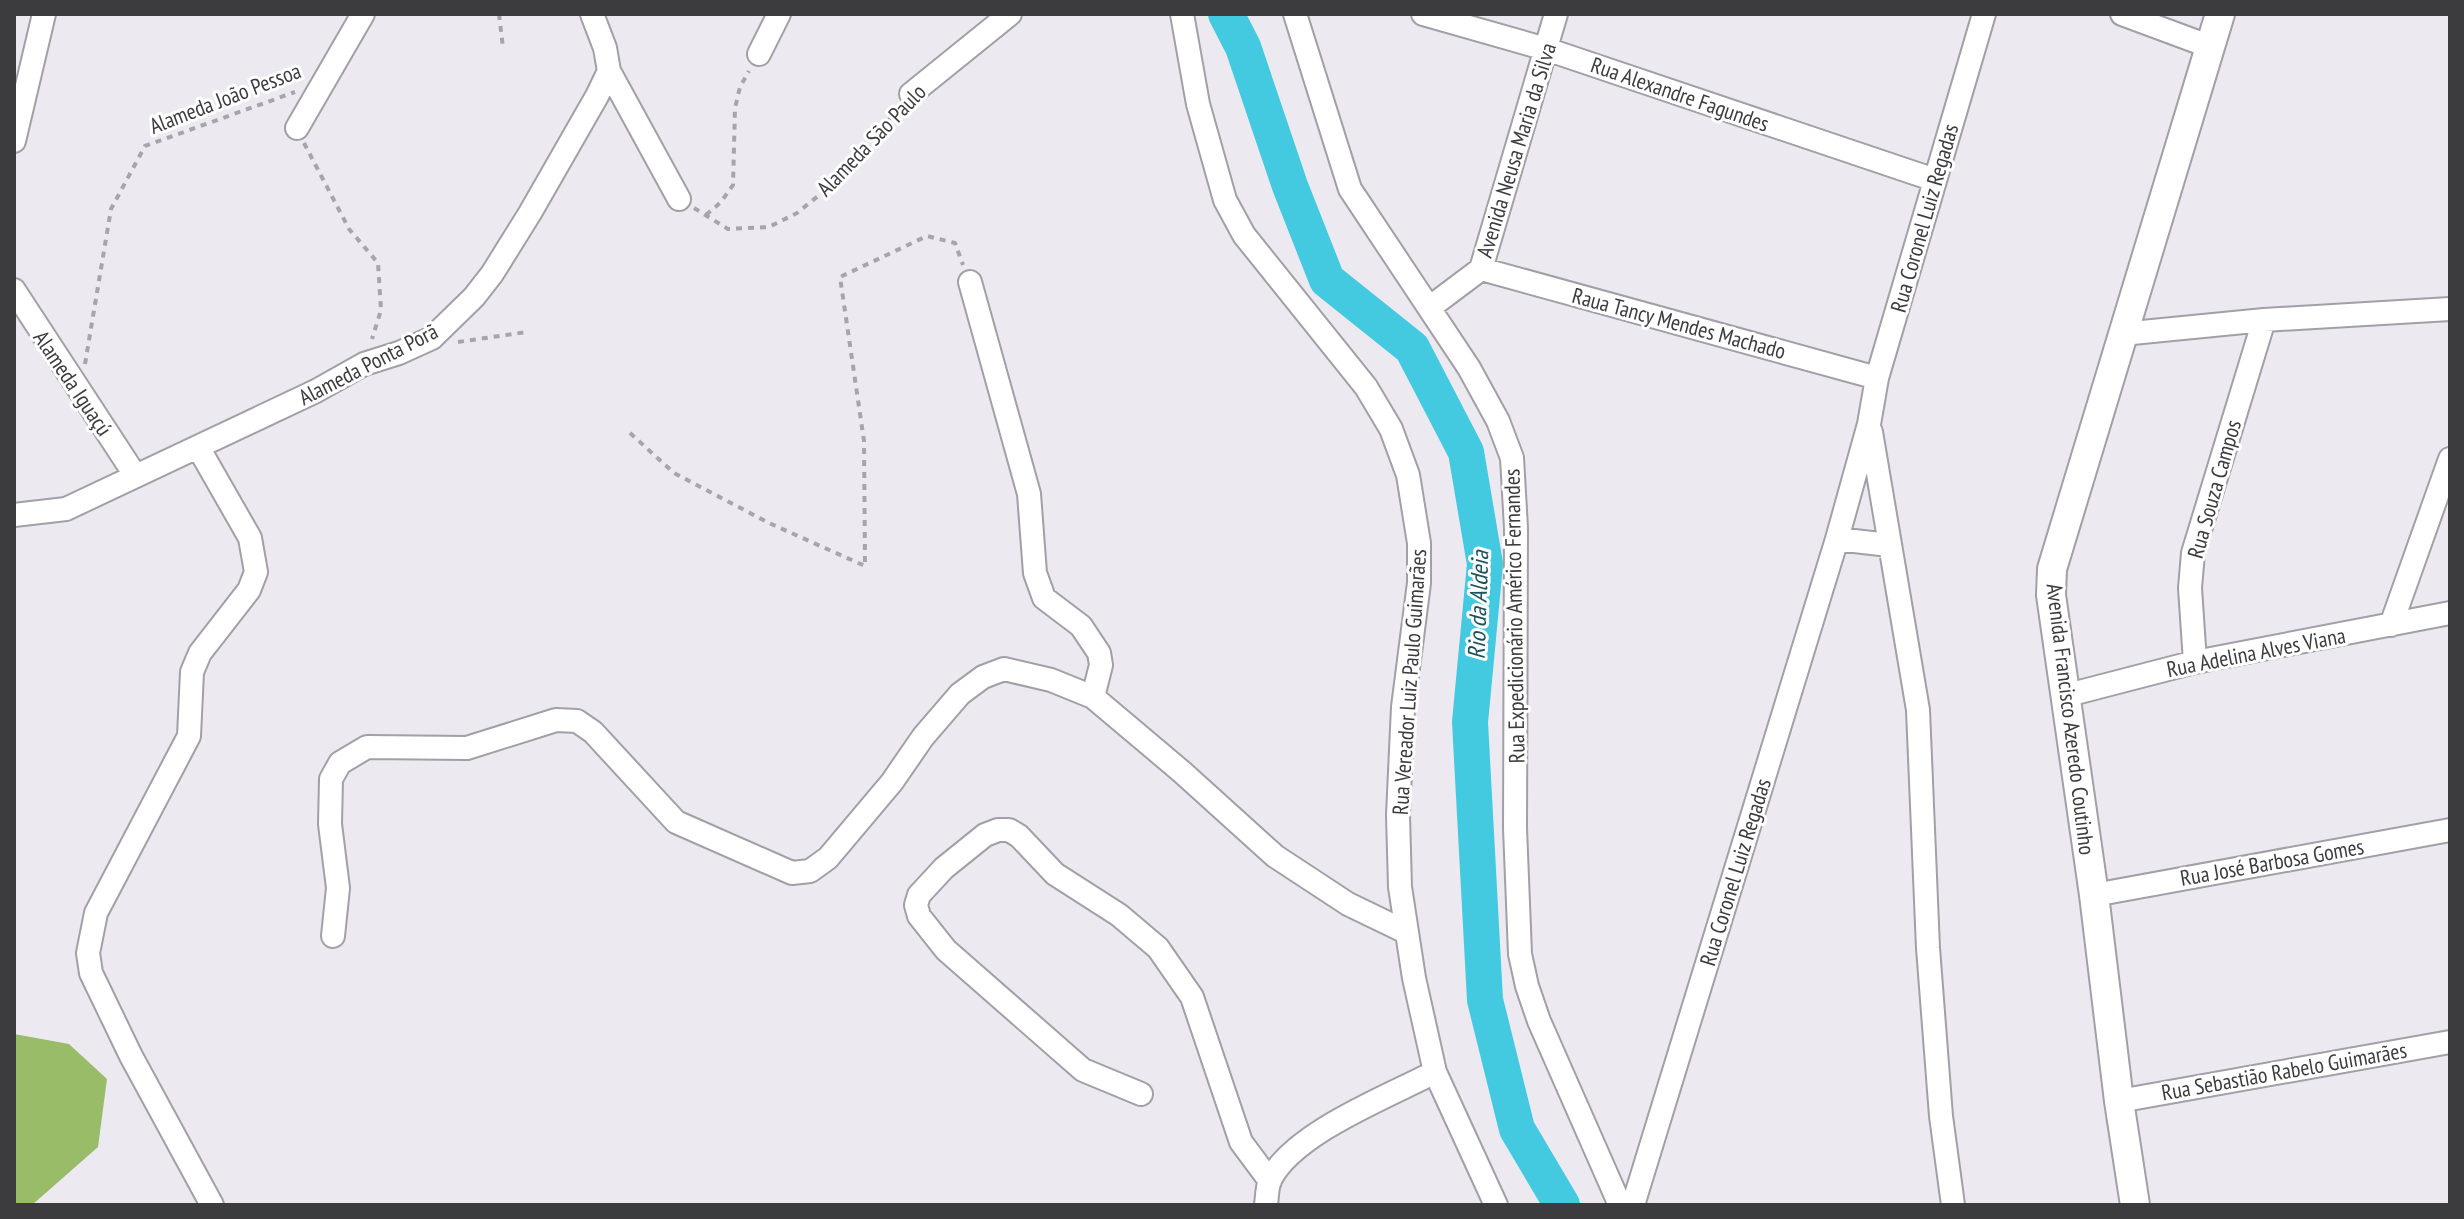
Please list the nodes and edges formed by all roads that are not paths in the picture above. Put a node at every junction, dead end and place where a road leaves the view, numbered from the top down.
1 (44, 14) edge
2 (363, 14) edge
3 (592, 14) edge
4 (779, 14) edge
5 (1010, 14) edge
6 (1182, 14) edge
7 (1295, 14) edge
8 (1423, 14) edge
9 (1556, 14) edge
10 (1984, 14) edge
11 (2122, 14) edge
12 (2220, 14) edge
13 (2211, 47) junction
14 (1546, 49) junction
15 (759, 54) road end
16 (609, 71) junction
17 (911, 94) road end
18 (18, 106) edge
19 (297, 128) road end
20 (14, 141) edge
21 (1935, 180) junction
22 (679, 199) road end
23 (1481, 269) junction
24 (970, 282) road end
25 (14, 290) edge
26 (1429, 308) junction
27 (2450, 309) edge
28 (2264, 320) junction
29 (2122, 334) junction
30 (1877, 378) junction
31 (1869, 424) junction
32 (198, 447) junction
33 (2450, 459) edge
34 (135, 475) junction
35 (14, 515) edge
36 (1837, 539) junction
37 (1889, 545) junction
38 (2450, 613) edge
39 (2391, 625) junction
40 (2195, 662) junction
41 (2064, 696) junction
42 (1093, 697) junction
43 (2450, 830) edge
44 (2094, 895) junction
45 (1406, 932) junction
46 (333, 936) dead end
47 (2450, 1042) edge
48 (1435, 1072) junction
49 (1141, 1094) dead end
50 (2119, 1101) junction
51 (1270, 1181) junction
52 (212, 1205) edge
53 (1266, 1205) edge
54 (1496, 1205) edge
55 (1620, 1205) edge
56 (1633, 1205) edge
57 (1953, 1205) edge
58 (2135, 1205) edge

1 - 18 street
2 - 19 street
3 - 16 street
4 - 15 street
5 - 17 street, Alameda São Paulo
6 - 45 street, Rua Vereador Luiz Paulo Guimarães
7 - 26 street, Rua Expedicionário Américo Fernandes
8 - 14 street, Rua Alexandre Fagundes
9 - 14 street, Avenida Neusa Maria da Silva
10 - 21 street, Rua Coronel Luiz Regadas
11 - 13 street
12 - 13 main road, Avenida Francisco Azeredo Coutinho
13 - 29 main road, Avenida Francisco Azeredo Coutinho
14 - 21 street, Rua Alexandre Fagundes
14 - 23 street, Avenida Neusa Maria da Silva
16 - 22 street
16 - 32 street, Alameda Ponta Porã
18 - 20 street
21 - 30 street, Rua Coronel Luiz Regadas
23 - 26 street, Avenida Neusa Maria da Silva
23 - 30 street, Raua Tancy Mendes Machado
24 - 42 street
25 - 34 street, Alameda Iguaçú
26 - 55 street, Rua Expedicionário Américo Fernandes
27 - 28 street
28 - 29 street
28 - 40 street, Rua Souza Campos
29 - 41 main road, Avenida Francisco Azeredo Coutinho
30 - 31 street, Rua Coronel Luiz Regadas
31 - 36 street, Rua Coronel Luiz Regadas
31 - 37 street, Rua Coronel Luiz Regadas
32 - 34 street, Alameda Ponta Porã
32 - 52 street
33 - 39 street
34 - 35 street, Alameda Ponta Porã
36 - 37 street
36 - 56 street, Rua Coronel Luiz Regadas
37 - 57 street, Rua Coronel Luiz Regadas
38 - 39 street, Rua Adelina Alves Viana
39 - 40 street, Rua Adelina Alves Viana
40 - 41 street, Rua Adelina Alves Viana
41 - 44 main road, Avenida Francisco Azeredo Coutinho
42 - 45 street
42 - 46 street
43 - 44 street, Rua José Barbosa Gomes
44 - 50 main road, Avenida Francisco Azeredo Coutinho
45 - 48 street, Rua Vereador Luiz Paulo Guimarães
47 - 50 street, Rua Sebastião Rabelo Guimarães
48 - 51 street
48 - 54 street, Rua Vereador Luiz Paulo Guimarães
49 - 51 street
50 - 58 main road, Avenida Francisco Azeredo Coutinho
51 - 53 street

